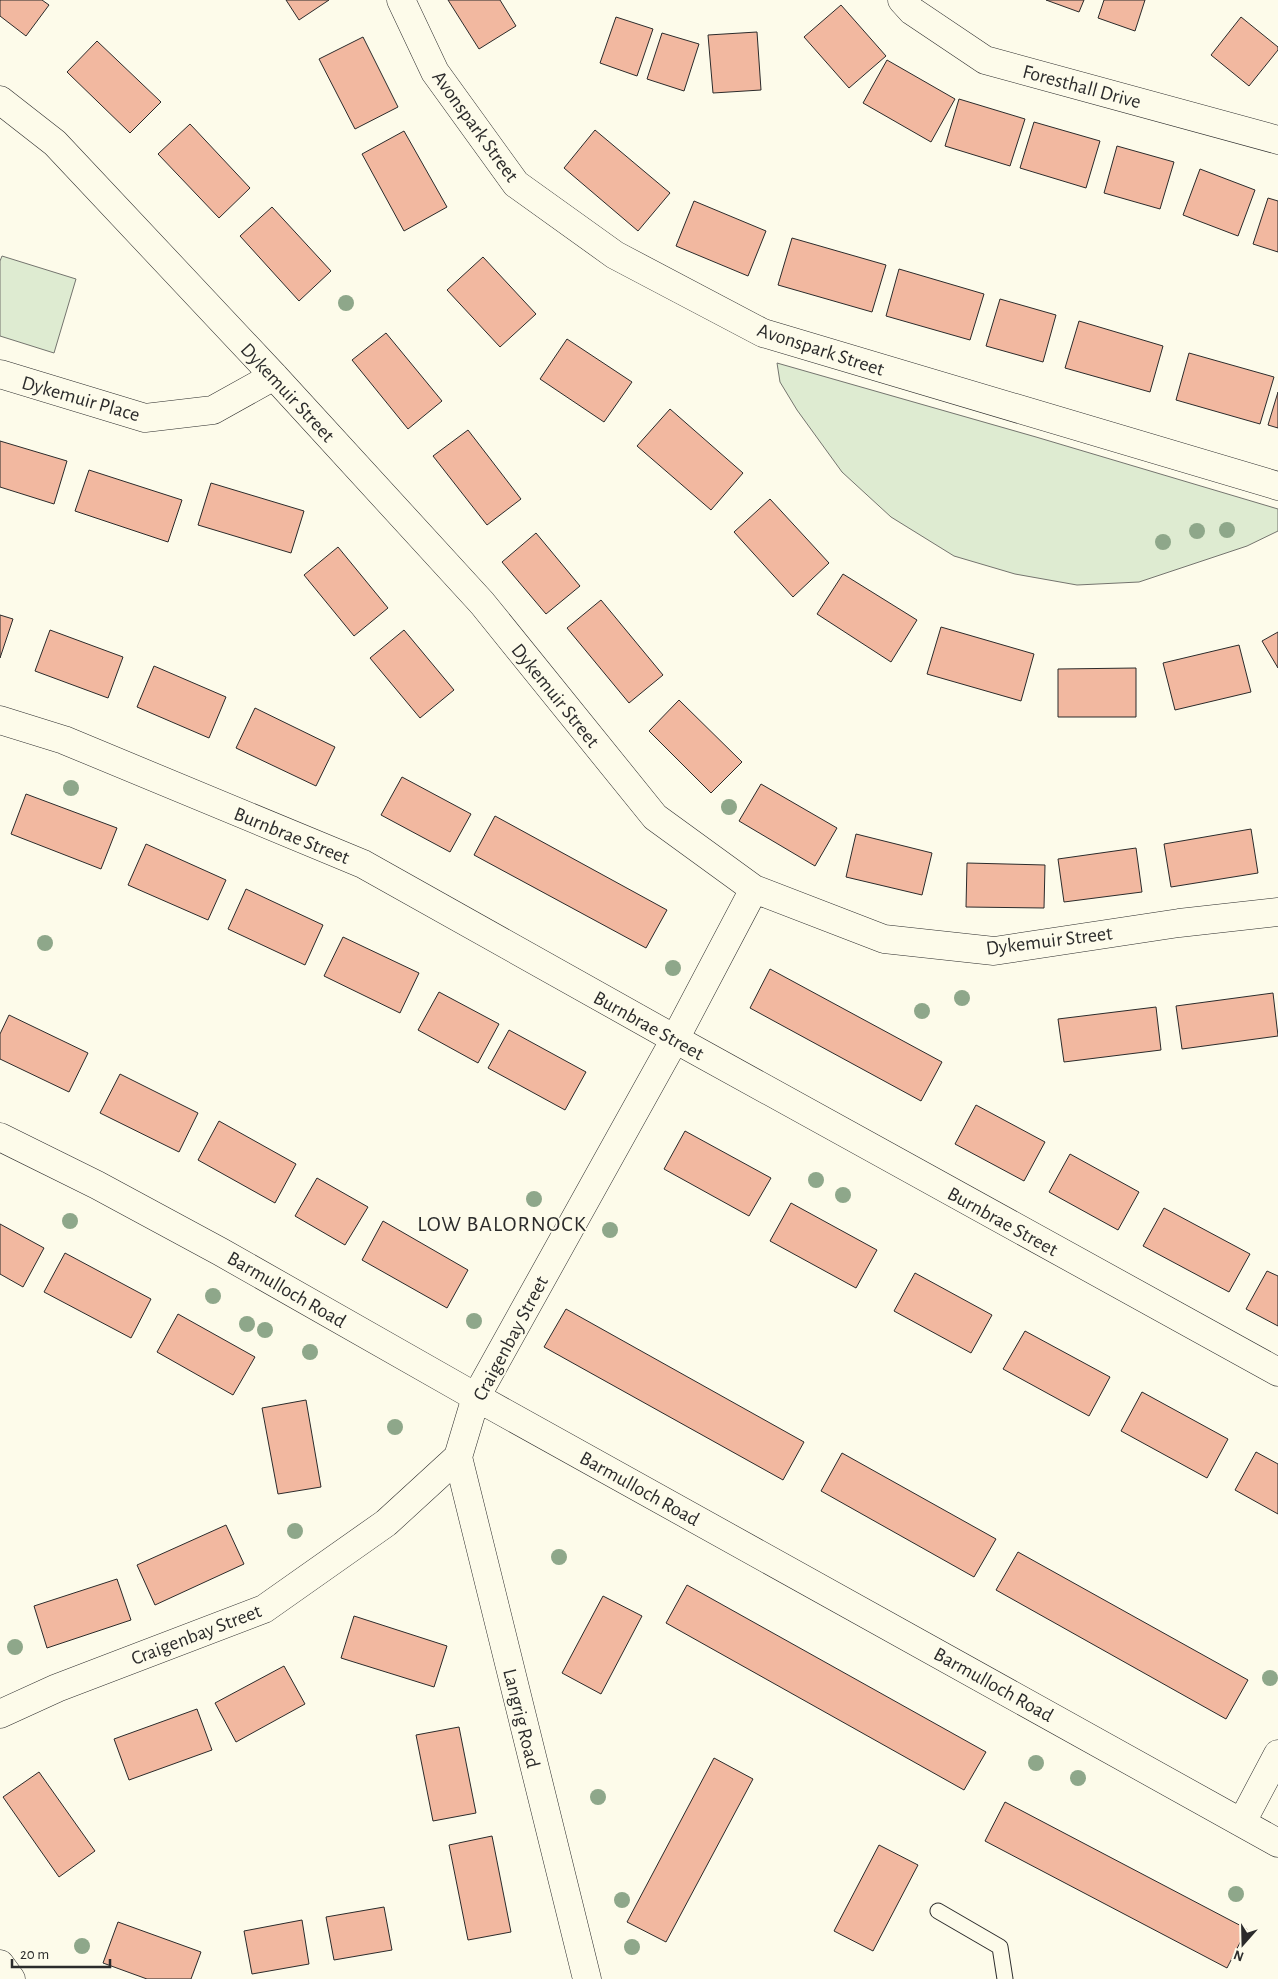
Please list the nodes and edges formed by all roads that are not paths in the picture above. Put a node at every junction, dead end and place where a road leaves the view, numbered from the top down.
1 (401, 0) edge
2 (902, 0) edge
3 (0, 100) edge
4 (1278, 140) edge
5 (0, 374) edge
6 (274, 376) junction
7 (1278, 486) edge
8 (0, 720) edge
9 (754, 889) junction
10 (1278, 912) edge
11 (674, 1039) junction
12 (0, 1137) edge
13 (1278, 1372) edge
14 (476, 1397) junction
15 (458, 1457) junction
16 (0, 1714) edge
17 (1278, 1754) edge
18 (1242, 1822) junction
19 (1278, 1843) edge
20 (938, 1911) dead end
21 (0, 1964) edge
22 (11, 1979) edge
23 (587, 1979) edge
24 (1005, 1979) edge

1 - 7 street, Avonspark Street
2 - 4 street, Foresthall Drive
3 - 6 street, Dykemuir Street
5 - 6 street, Dykemuir Place
6 - 9 street, Dykemuir Street
8 - 11 street, Burnbrae Street
9 - 10 street, Dykemuir Street
9 - 11 street, Craigenbay Street
11 - 13 street, Burnbrae Street
11 - 14 street, Craigenbay Street
12 - 14 street, Barmulloch Road
14 - 15 street, Craigenbay Street
14 - 18 street, Barmulloch Road
15 - 16 street, Craigenbay Street
15 - 23 street, Langrig Road
17 - 18 street
18 - 19 street, Barmulloch Road
20 - 24 lane
21 - 22 street

